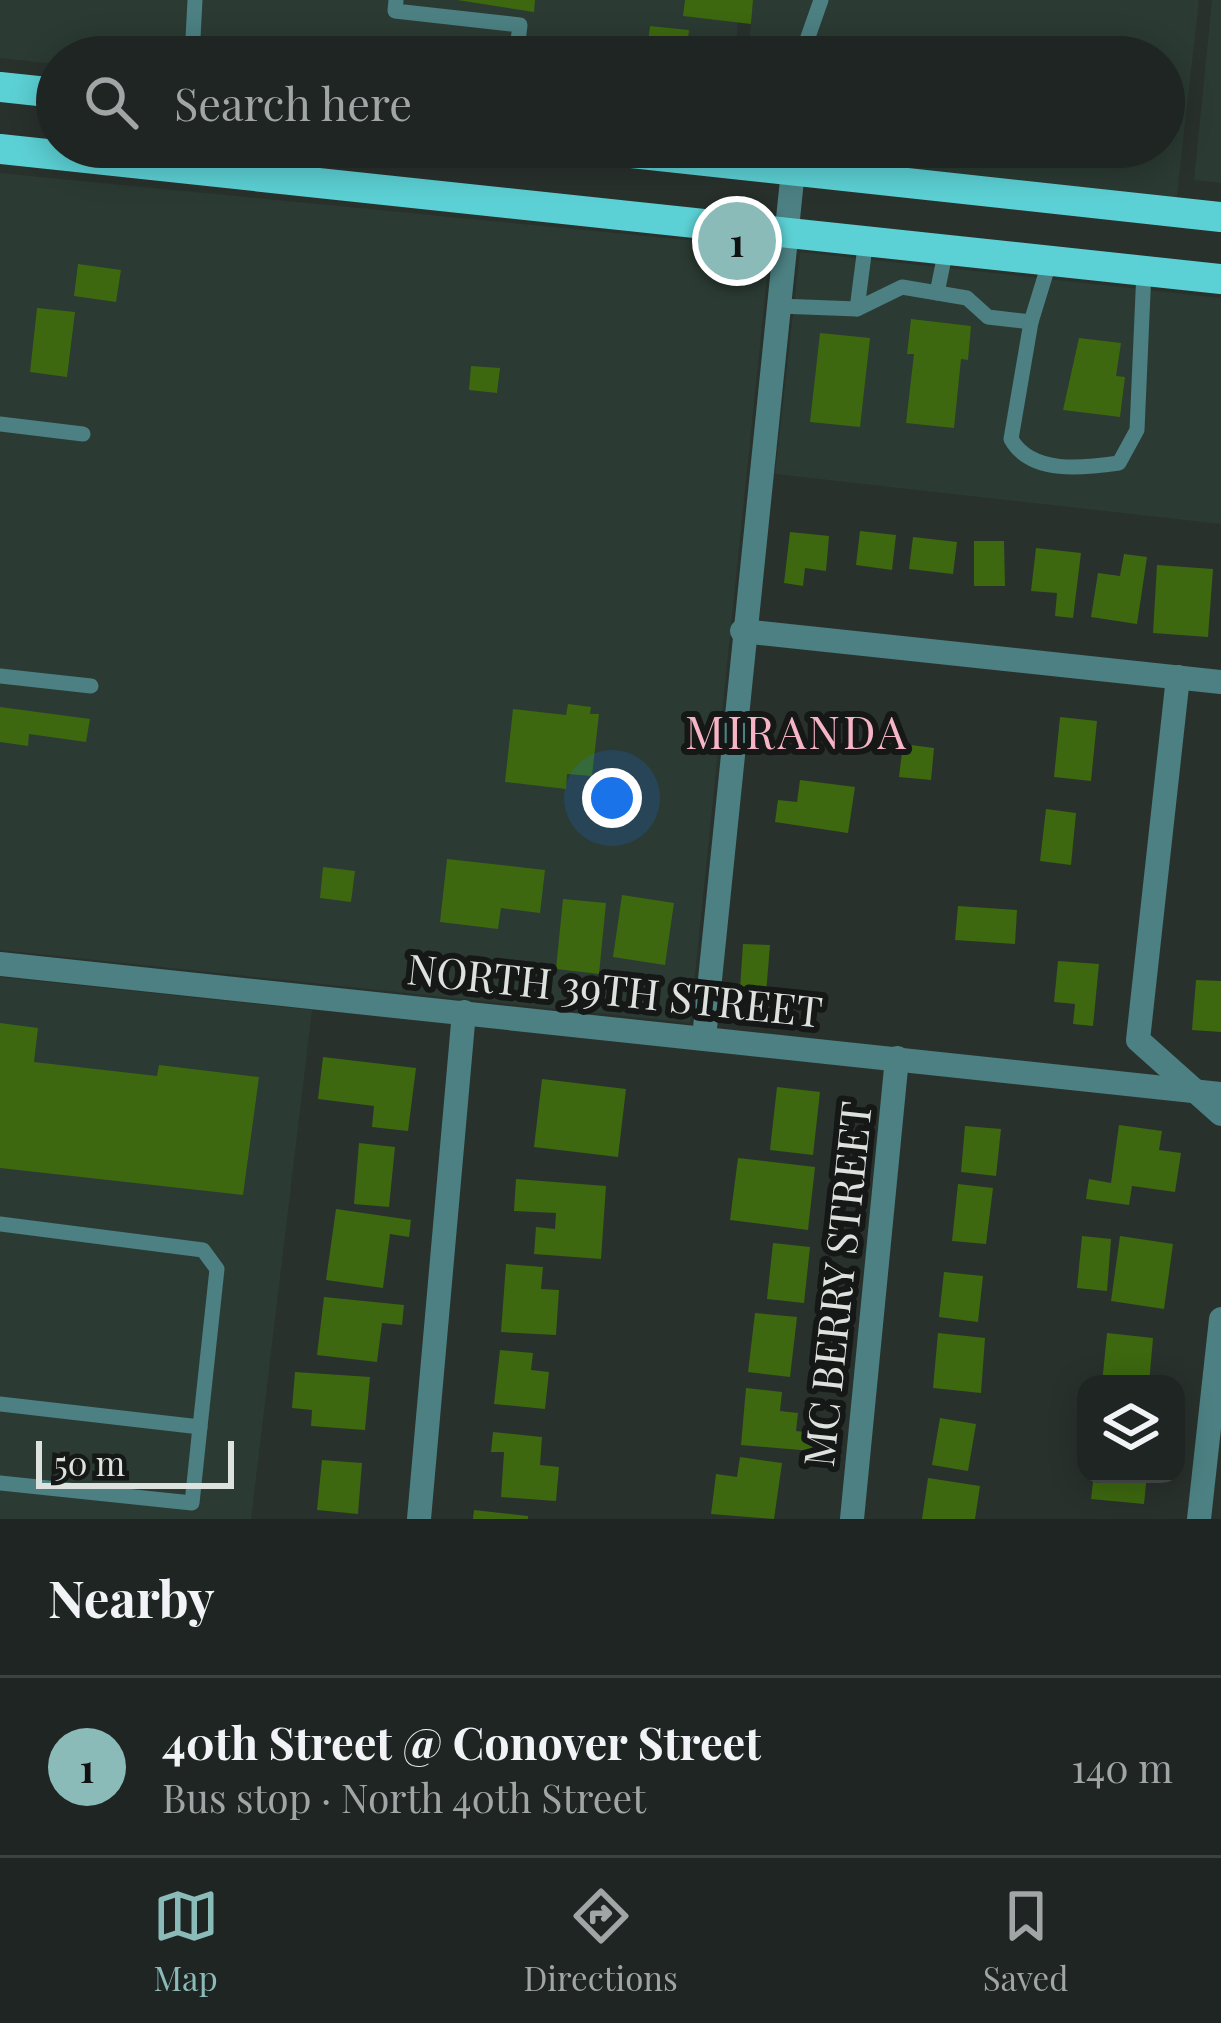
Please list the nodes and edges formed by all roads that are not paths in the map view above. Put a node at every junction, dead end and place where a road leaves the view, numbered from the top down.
1 (195, 0) edge
2 (397, 0) edge
3 (820, 0) edge
4 (193, 36) edge
5 (519, 36) edge
6 (808, 36) edge
7 (0, 87) edge
8 (36, 91) edge
9 (0, 149) edge
10 (36, 153) edge
11 (183, 168) edge
12 (793, 168) edge
13 (866, 168) edge
14 (1221, 217) edge
15 (788, 231) junction
16 (866, 239) junction
17 (946, 248) junction
18 (1050, 260) junction
19 (1144, 270) junction
20 (1221, 279) edge
21 (937, 293) junction
22 (779, 306) junction
23 (857, 310) junction
24 (1031, 322) junction
25 (0, 424) edge
26 (83, 434) dead end
27 (742, 631) junction
28 (0, 676) edge
29 (1178, 677) junction
30 (1221, 682) edge
31 (91, 686) dead end
32 (0, 964) edge
33 (464, 1012) junction
34 (704, 1038) junction
35 (897, 1058) junction
36 (1210, 1093) edge
37 (1221, 1114) edge
38 (0, 1224) edge
39 (1221, 1319) edge
40 (0, 1405) edge
41 (200, 1426) junction
42 (0, 1483) edge
43 (419, 1519) edge
44 (852, 1519) edge
45 (1199, 1519) edge

1 - 4 lane
2 - 5 lane
3 - 6 lane
7 - 8 main road
9 - 10 main road
11 - 15 main road
12 - 15 street
13 - 14 main road
15 - 16 main road
15 - 22 street
16 - 17 main road
16 - 23 lane
17 - 18 main road
17 - 21 lane
18 - 19 main road
18 - 24 lane
19 - 20 main road
19 - 24 lane
21 - 23 lane
21 - 24 lane
22 - 23 lane
22 - 27 street
25 - 26 lane
27 - 29 street
27 - 34 street
28 - 31 lane
29 - 30 street
29 - 36 street
32 - 33 street, NORTH 39TH STREET
33 - 34 street, NORTH 39TH STREET
33 - 43 street
34 - 35 street, NORTH 39TH STREET
35 - 36 street, NORTH 39TH STREET
35 - 44 street, MC BERRY STREET
36 - 37 street
38 - 41 lane
39 - 45 street
40 - 41 lane
41 - 42 lane

